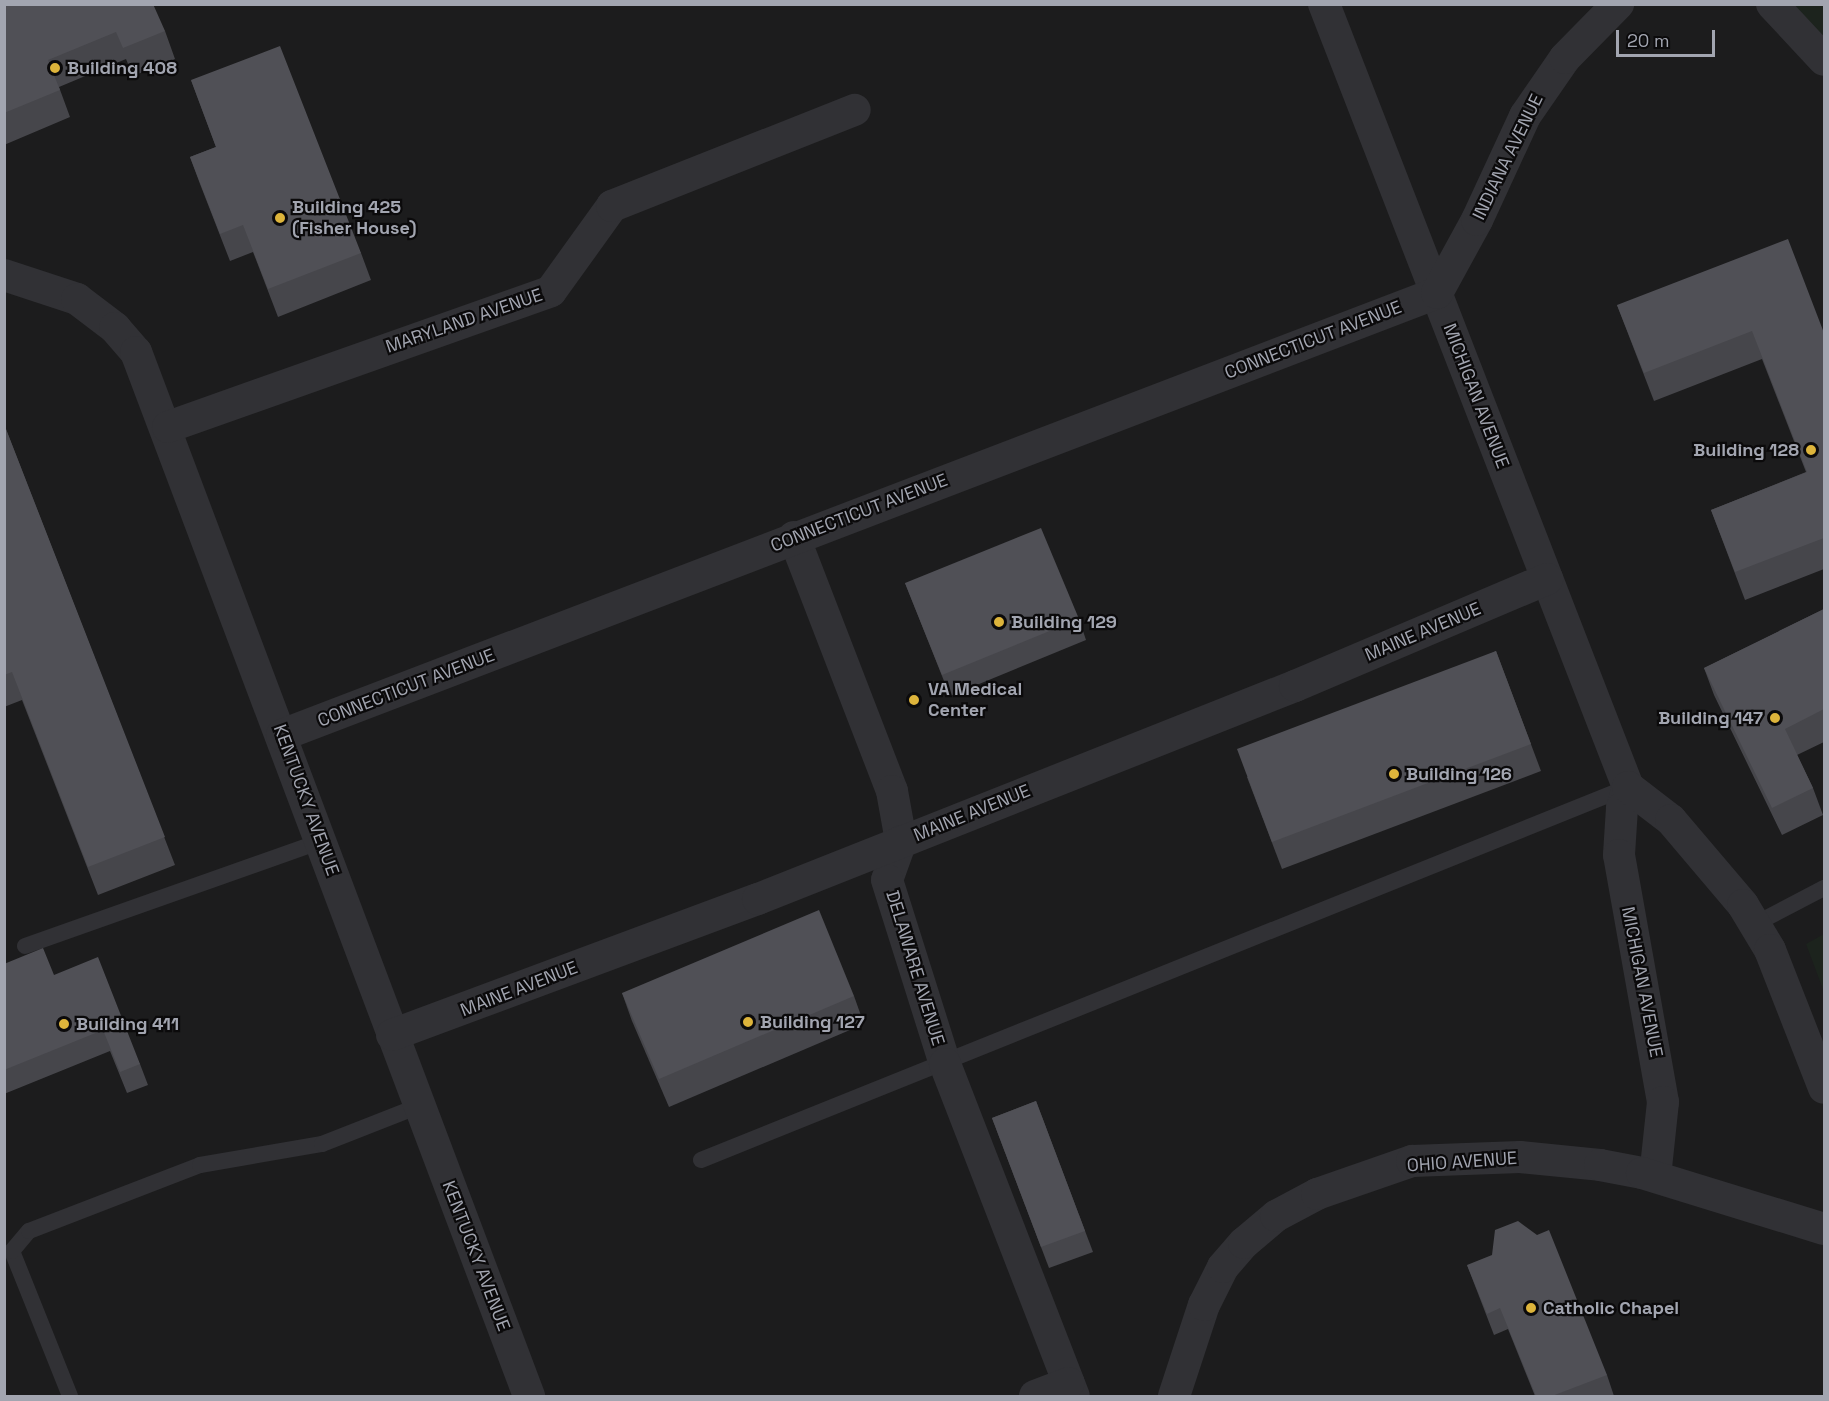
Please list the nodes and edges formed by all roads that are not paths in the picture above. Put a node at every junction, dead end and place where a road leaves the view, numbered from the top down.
1 (1324, 4) edge
2 (1618, 4) edge
3 (1772, 4) edge
4 (1824, 60) edge
5 (855, 110) dead end
6 (4, 275) edge
7 (1437, 293) junction
8 (168, 427) junction
9 (794, 537) junction
10 (1546, 579) junction
11 (282, 735) junction
12 (1628, 787) junction
13 (321, 841) junction
14 (901, 841) junction
15 (1824, 888) edge
16 (1755, 924) junction
17 (25, 946) dead end
18 (392, 1035) junction
19 (945, 1064) junction
20 (1824, 1088) edge
21 (419, 1106) junction
22 (701, 1160) dead end
23 (1655, 1177) junction
24 (1824, 1229) edge
25 (1072, 1390) edge
26 (70, 1396) edge
27 (529, 1396) edge
28 (1035, 1396) edge
29 (1174, 1396) edge

1 - 7 street, MICHIGAN AVENUE
2 - 7 street, INDIANA AVENUE
3 - 4 street
5 - 8 street, MARYLAND AVENUE
6 - 8 street, KENTUCKY AVENUE
7 - 9 street, CONNECTICUT AVENUE
7 - 10 street, MICHIGAN AVENUE
8 - 11 street, KENTUCKY AVENUE
9 - 11 street, CONNECTICUT AVENUE
9 - 14 street, DELAWARE AVENUE
10 - 12 street, MICHIGAN AVENUE
10 - 14 street, MAINE AVENUE
11 - 13 street, KENTUCKY AVENUE
12 - 16 street
12 - 19 lane
12 - 23 street, MICHIGAN AVENUE
13 - 17 lane
13 - 18 street, KENTUCKY AVENUE
14 - 18 street, MAINE AVENUE
14 - 19 street, DELAWARE AVENUE
15 - 16 lane
16 - 20 street
18 - 21 street, KENTUCKY AVENUE
19 - 22 lane
19 - 25 street, DELAWARE AVENUE
21 - 26 lane
21 - 27 street, KENTUCKY AVENUE
23 - 24 street, OHIO AVENUE
23 - 29 street, OHIO AVENUE
25 - 28 street

